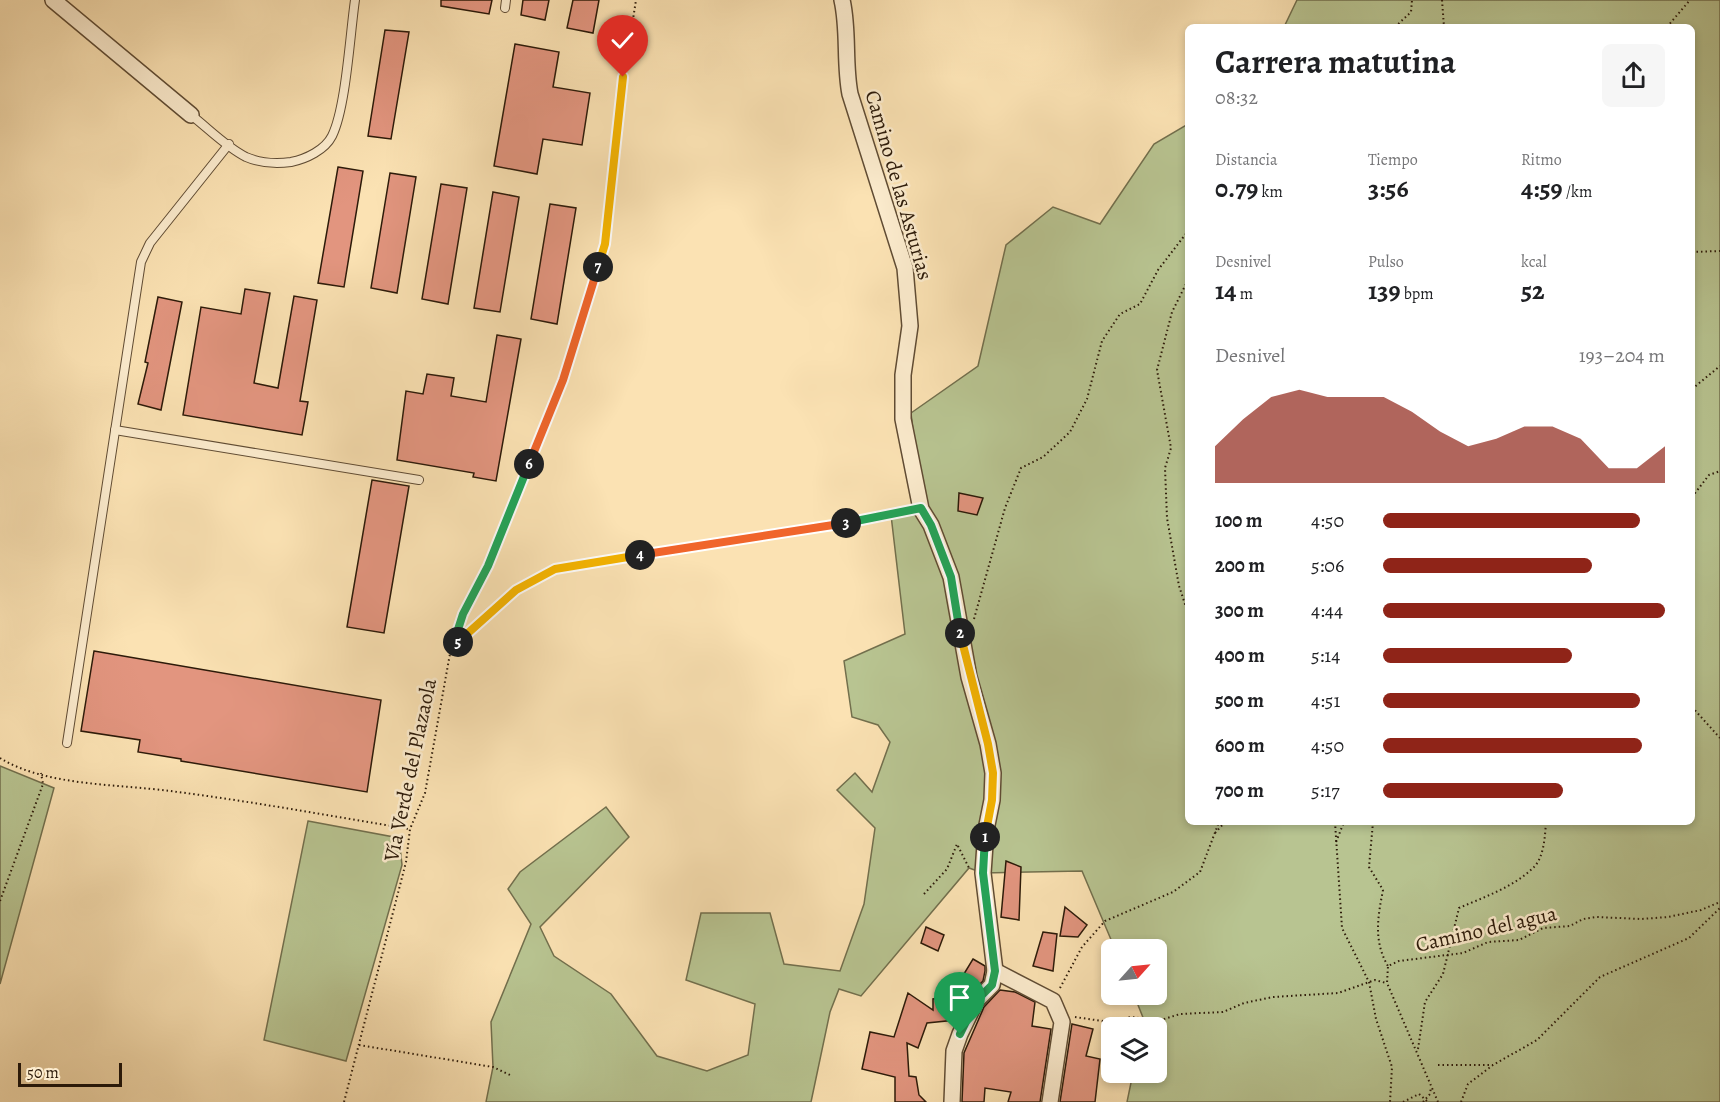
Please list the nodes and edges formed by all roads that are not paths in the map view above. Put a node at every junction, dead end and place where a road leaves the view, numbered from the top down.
1 (53, 0) edge
2 (355, 0) edge
3 (842, 0) edge
4 (191, 115) joint
5 (229, 144) junction
6 (115, 430) junction
7 (419, 480) dead end
8 (67, 743) dead end
9 (995, 971) junction
10 (952, 1102) edge
11 (1050, 1102) edge

1 - 4 street
2 - 5 lane
3 - 9 street, Camino de las Asturias
4 - 5 lane
5 - 6 lane
6 - 7 lane
6 - 8 lane
9 - 10 street
9 - 11 street

